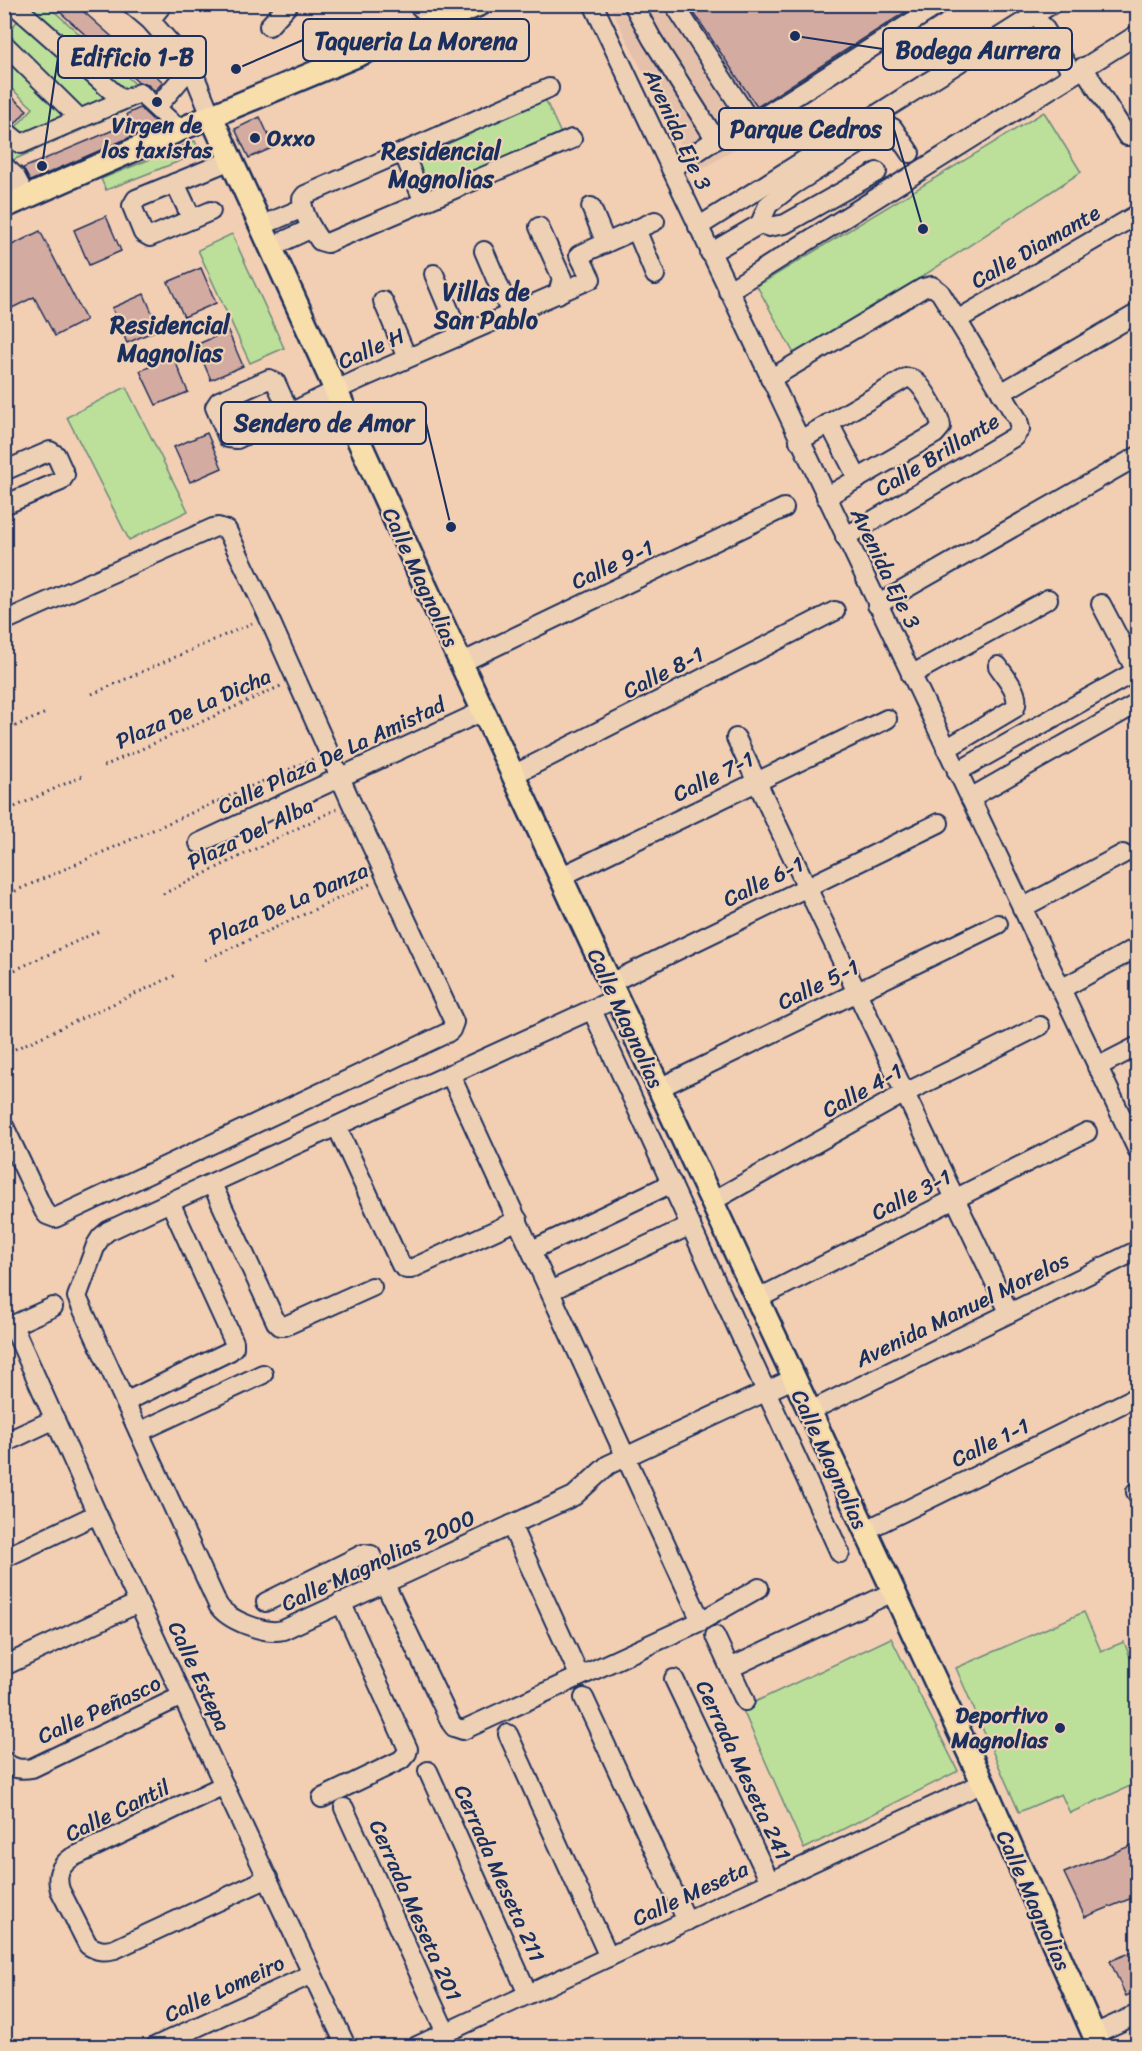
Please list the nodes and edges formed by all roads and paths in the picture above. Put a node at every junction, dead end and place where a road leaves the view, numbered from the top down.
1 (13, 4) edge
2 (131, 4) edge
3 (163, 4) edge
4 (289, 4) edge
5 (417, 4) edge
6 (480, 4) edge
7 (593, 4) edge
8 (633, 4) edge
9 (674, 4) edge
10 (940, 4) edge
11 (1052, 4) edge
12 (150, 20) junction
13 (438, 23) junction
14 (269, 26) dead end
15 (1043, 26) dead end
16 (1137, 34) edge
17 (4, 44) edge
18 (191, 67) junction
19 (1078, 70) junction
20 (549, 88) dead end
21 (122, 100) junction
22 (156, 107) junction
23 (211, 116) junction
24 (748, 118) junction
25 (80, 119) junction
26 (4, 130) edge
27 (180, 130) junction
28 (1127, 136) dead end
29 (572, 139) dead end
30 (716, 140) junction
31 (403, 152) junction
32 (910, 153) dead end
33 (231, 160) junction
34 (834, 160) junction
35 (4, 166) edge
36 (670, 169) junction
37 (877, 172) dead end
38 (175, 183) junction
39 (793, 185) junction
40 (852, 188) junction
41 (26, 196) junction
42 (424, 202) junction
43 (4, 207) edge
44 (591, 207) dead end
45 (303, 208) junction
46 (211, 211) dead end
47 (811, 211) junction
48 (1137, 213) edge
49 (192, 219) junction
50 (655, 221) dead end
51 (760, 224) junction
52 (261, 226) junction
53 (698, 226) junction
54 (539, 227) dead end
55 (312, 228) junction
56 (636, 229) junction
57 (606, 243) junction
58 (271, 247) junction
59 (484, 251) dead end
60 (710, 253) junction
61 (434, 274) dead end
62 (656, 275) dead end
63 (728, 291) junction
64 (558, 294) junction
65 (383, 301) dead end
66 (1137, 314) edge
67 (512, 315) junction
68 (957, 320) junction
69 (460, 336) junction
70 (407, 358) junction
71 (770, 379) junction
72 (336, 390) junction
73 (1001, 393) junction
74 (290, 414) junction
75 (829, 423) junction
76 (799, 441) junction
77 (1137, 456) edge
78 (4, 471) edge
79 (858, 479) junction
80 (826, 497) junction
81 (4, 505) edge
82 (784, 508) dead end
83 (845, 537) junction
84 (1048, 599) dead end
85 (1101, 604) dead end
86 (877, 605) junction
87 (836, 611) dead end
88 (268, 616) junction
89 (4, 621) edge
90 (461, 663) junction
91 (998, 666) dead end
92 (1137, 671) edge
93 (911, 675) junction
94 (296, 680) junction
95 (92, 694) dead end
96 (1137, 703) edge
97 (483, 711) junction
98 (48, 712) dead end
99 (887, 719) dead end
100 (4, 731) edge
101 (736, 738) dead end
102 (946, 749) junction
103 (328, 752) junction
104 (104, 766) dead end
105 (957, 772) junction
106 (513, 775) junction
107 (82, 777) dead end
108 (340, 778) junction
109 (756, 781) junction
110 (970, 798) junction
111 (351, 802) junction
112 (4, 812) edge
113 (939, 823) dead end
114 (199, 843) dead end
115 (1123, 854) dead end
116 (386, 877) junction
117 (560, 877) junction
118 (808, 886) junction
119 (163, 894) dead end
120 (4, 896) edge
121 (1022, 908) junction
122 (998, 924) dead end
123 (101, 930) dead end
124 (1137, 947) edge
125 (205, 960) dead end
126 (4, 975) edge
127 (176, 975) dead end
128 (1061, 989) junction
129 (613, 991) junction
130 (857, 992) junction
131 (592, 1010) junction
132 (1040, 1026) dead end
133 (1137, 1046) edge
134 (4, 1054) edge
135 (1097, 1067) junction
136 (450, 1074) junction
137 (659, 1088) junction
138 (904, 1094) junction
139 (1132, 1123) edge
140 (4, 1126) edge
141 (337, 1127) junction
142 (1087, 1132) dead end
143 (1137, 1151) edge
144 (672, 1183) junction
145 (212, 1184) junction
146 (954, 1199) junction
147 (170, 1202) junction
148 (711, 1202) junction
149 (518, 1220) junction
150 (691, 1225) junction
151 (531, 1250) junction
152 (1137, 1250) edge
153 (372, 1287) dead end
154 (550, 1291) junction
155 (77, 1297) joint
156 (757, 1299) junction
157 (53, 1307) dead end
158 (1009, 1312) junction
159 (9, 1328) edge
160 (263, 1374) dead end
161 (794, 1379) junction
162 (767, 1391) junction
163 (1137, 1396) edge
164 (125, 1402) junction
165 (808, 1412) junction
166 (55, 1419) junction
167 (139, 1432) junction
168 (4, 1443) edge
169 (626, 1457) junction
170 (97, 1514) junction
171 (511, 1525) junction
172 (864, 1531) junction
173 (840, 1553) dead end
174 (4, 1558) edge
175 (386, 1582) junction
176 (759, 1588) dead end
177 (893, 1592) junction
178 (266, 1602) dead end
179 (341, 1602) junction
180 (138, 1603) junction
181 (701, 1621) junction
182 (715, 1636) dead end
183 (4, 1666) edge
184 (730, 1668) junction
185 (579, 1676) junction
186 (674, 1679) dead end
187 (182, 1696) junction
188 (584, 1698) dead end
189 (746, 1701) dead end
190 (507, 1734) dead end
191 (4, 1761) edge
192 (428, 1771) dead end
193 (982, 1784) junction
194 (224, 1785) junction
195 (322, 1798) dead end
196 (344, 1808) dead end
197 (268, 1878) junction
198 (770, 1882) junction
199 (687, 1922) junction
200 (609, 1957) junction
201 (312, 1974) junction
202 (528, 1994) junction
203 (1137, 2014) edge
204 (446, 2033) junction
205 (1097, 2040) edge
206 (156, 2046) edge
207 (346, 2046) edge
208 (417, 2046) edge

1 - 21 street
2 - 12 street, Calle Magnolias
3 - 12 street
4 - 14 street
5 - 13 street
6 - 13 main road
7 - 36 street, Avenida Eje 3
8 - 30 street
9 - 24 street
10 - 24 street
11 - 53 street
12 - 18 street, Calle Magnolias
13 - 23 main road
15 - 19 street
16 - 19 street
17 - 25 street
18 - 22 street
18 - 23 street, Calle Magnolias
19 - 28 street
19 - 63 street
20 - 31 street
21 - 22 street
21 - 25 street
22 - 27 street
23 - 27 main road
23 - 33 main road, Calle Magnolias
24 - 30 street
25 - 26 street
27 - 41 main road
29 - 42 street
30 - 36 street
31 - 42 street
31 - 45 street
32 - 34 street
33 - 38 street
33 - 52 main road, Calle Magnolias
34 - 39 street
34 - 40 street
35 - 41 street
36 - 53 street, Avenida Eje 3
37 - 40 street
38 - 49 street
38 - 49 street
39 - 47 street
39 - 51 street
40 - 47 street
41 - 43 main road
42 - 55 street
44 - 57 street
45 - 52 street
45 - 55 street
46 - 49 street
47 - 51 street
48 - 68 street, Calle Diamante
50 - 56 street
51 - 60 street
52 - 58 main road, Calle Magnolias
53 - 60 street, Avenida Eje 3
54 - 64 street
55 - 58 street
56 - 57 street
56 - 62 street
57 - 64 street, Calle H
58 - 72 main road, Calle Magnolias
59 - 67 street
60 - 63 street, Avenida Eje 3
61 - 69 street
63 - 71 street, Avenida Eje 3
64 - 67 street, Calle H
65 - 70 street
66 - 73 street, Calle Brillante
67 - 69 street, Calle H
68 - 71 street
68 - 73 street
69 - 70 street, Calle H
70 - 72 street, Calle H
71 - 76 street, Avenida Eje 3
72 - 74 street, Calle H
72 - 90 main road, Calle Magnolias
73 - 83 street, Calle Brillante
74 - 74 street, Calle H
75 - 76 street
75 - 79 street
75 - 79 street
76 - 80 street, Avenida Eje 3
77 - 86 street
78 - 81 street
79 - 80 street
80 - 83 street, Avenida Eje 3
82 - 90 street, Calle 9-1
83 - 86 street, Avenida Eje 3
84 - 93 street
85 - 92 street
86 - 93 street, Avenida Eje 3
87 - 106 street, Calle 8-1
88 - 89 street
88 - 94 street
88 - 95 path
90 - 97 main road, Calle Magnolias
91 - 102 street
92 - 105 street
93 - 102 street, Avenida Eje 3
94 - 103 street
94 - 104 path, Plaza De La Dicha
96 - 110 street
97 - 106 main road, Calle Magnolias
97 - 108 street, Calle Plaza De La Amistad
98 - 100 path
99 - 109 street, Calle 7-1
101 - 109 street
102 - 105 street, Avenida Eje 3
103 - 108 street
103 - 120 path
105 - 110 street, Avenida Eje 3
106 - 117 main road, Calle Magnolias
107 - 112 path
108 - 111 street
108 - 114 street, Calle Plaza De La Amistad
109 - 117 street, Calle 7-1
109 - 118 street
110 - 121 street, Avenida Eje 3
111 - 116 street
111 - 119 path, Plaza Del Alba
113 - 118 street, Calle 6-1
115 - 121 street
116 - 125 path, Plaza De La Danza
116 - 140 street
117 - 129 main road, Calle Magnolias
118 - 129 street, Calle 6-1
118 - 130 street
121 - 128 street, Avenida Eje 3
122 - 130 street, Calle 5-1
123 - 126 path
124 - 128 street
127 - 134 path
128 - 135 street, Avenida Eje 3
129 - 131 street, Calle 6-1
129 - 137 main road, Calle Magnolias
130 - 137 street, Calle 5-1
130 - 138 street
131 - 136 street, Calle 6-1
131 - 144 street
132 - 138 street, Calle 4-1
133 - 135 street
135 - 139 street, Avenida Eje 3
136 - 141 street, Calle 6-1
136 - 149 street
137 - 148 main road, Calle Magnolias
138 - 146 street
138 - 148 street, Calle 4-1
139 - 143 street, Avenida Eje 3
141 - 145 street, Calle 6-1
141 - 149 street
142 - 146 street, Calle 3-1
144 - 150 street
144 - 151 street
145 - 147 street, Calle 6-1
145 - 153 street
146 - 156 street, Calle 3-1
146 - 158 street
147 - 155 street, Calle 6-1
147 - 164 street
148 - 156 main road, Calle Magnolias
149 - 151 street
150 - 154 street
150 - 162 street
151 - 154 street
152 - 158 street, Avenida Manuel Morelos
154 - 169 street
155 - 164 street, Calle Magnolias 2000
156 - 161 main road, Calle Magnolias
157 - 159 street
158 - 165 street, Avenida Manuel Morelos
159 - 166 street, Calle Estepa
160 - 167 street
161 - 162 street, Calle Magnolias 2000
161 - 165 main road, Calle Magnolias
162 - 169 street, Calle Magnolias 2000
162 - 173 street
163 - 172 street, Calle 1-1
164 - 167 street, Calle Magnolias 2000
165 - 172 main road, Calle Magnolias
166 - 168 street
166 - 170 street, Calle Estepa
167 - 179 street, Calle Magnolias 2000
169 - 171 street, Calle Magnolias 2000
169 - 181 street
170 - 174 street
170 - 180 street, Calle Estepa
171 - 175 street, Calle Magnolias 2000
171 - 185 street
172 - 177 main road, Calle Magnolias
175 - 178 street
175 - 179 street, Calle Magnolias 2000
175 - 185 street
176 - 181 street
177 - 184 street
177 - 193 main road, Calle Magnolias
179 - 195 street
180 - 183 street
180 - 187 street, Calle Estepa
181 - 185 street
182 - 184 street
184 - 189 street
186 - 198 street, Cerrada Meseta 241
187 - 191 street, Calle Peñasco
187 - 194 street, Calle Estepa
188 - 199 street
190 - 200 street
192 - 202 street, Cerrada Meseta 211
193 - 198 street, Calle Meseta
193 - 205 main road, Calle Magnolias
194 - 197 street, Calle Estepa
194 - 197 street, Calle Cantil
196 - 204 street, Cerrada Meseta 201
197 - 201 street, Calle Estepa
198 - 199 street, Calle Meseta
199 - 200 street, Calle Meseta
200 - 202 street, Calle Meseta
201 - 206 street, Calle Lomeiro
201 - 207 street, Calle Estepa
202 - 204 street, Calle Meseta
203 - 205 street
204 - 208 street, Calle Meseta

